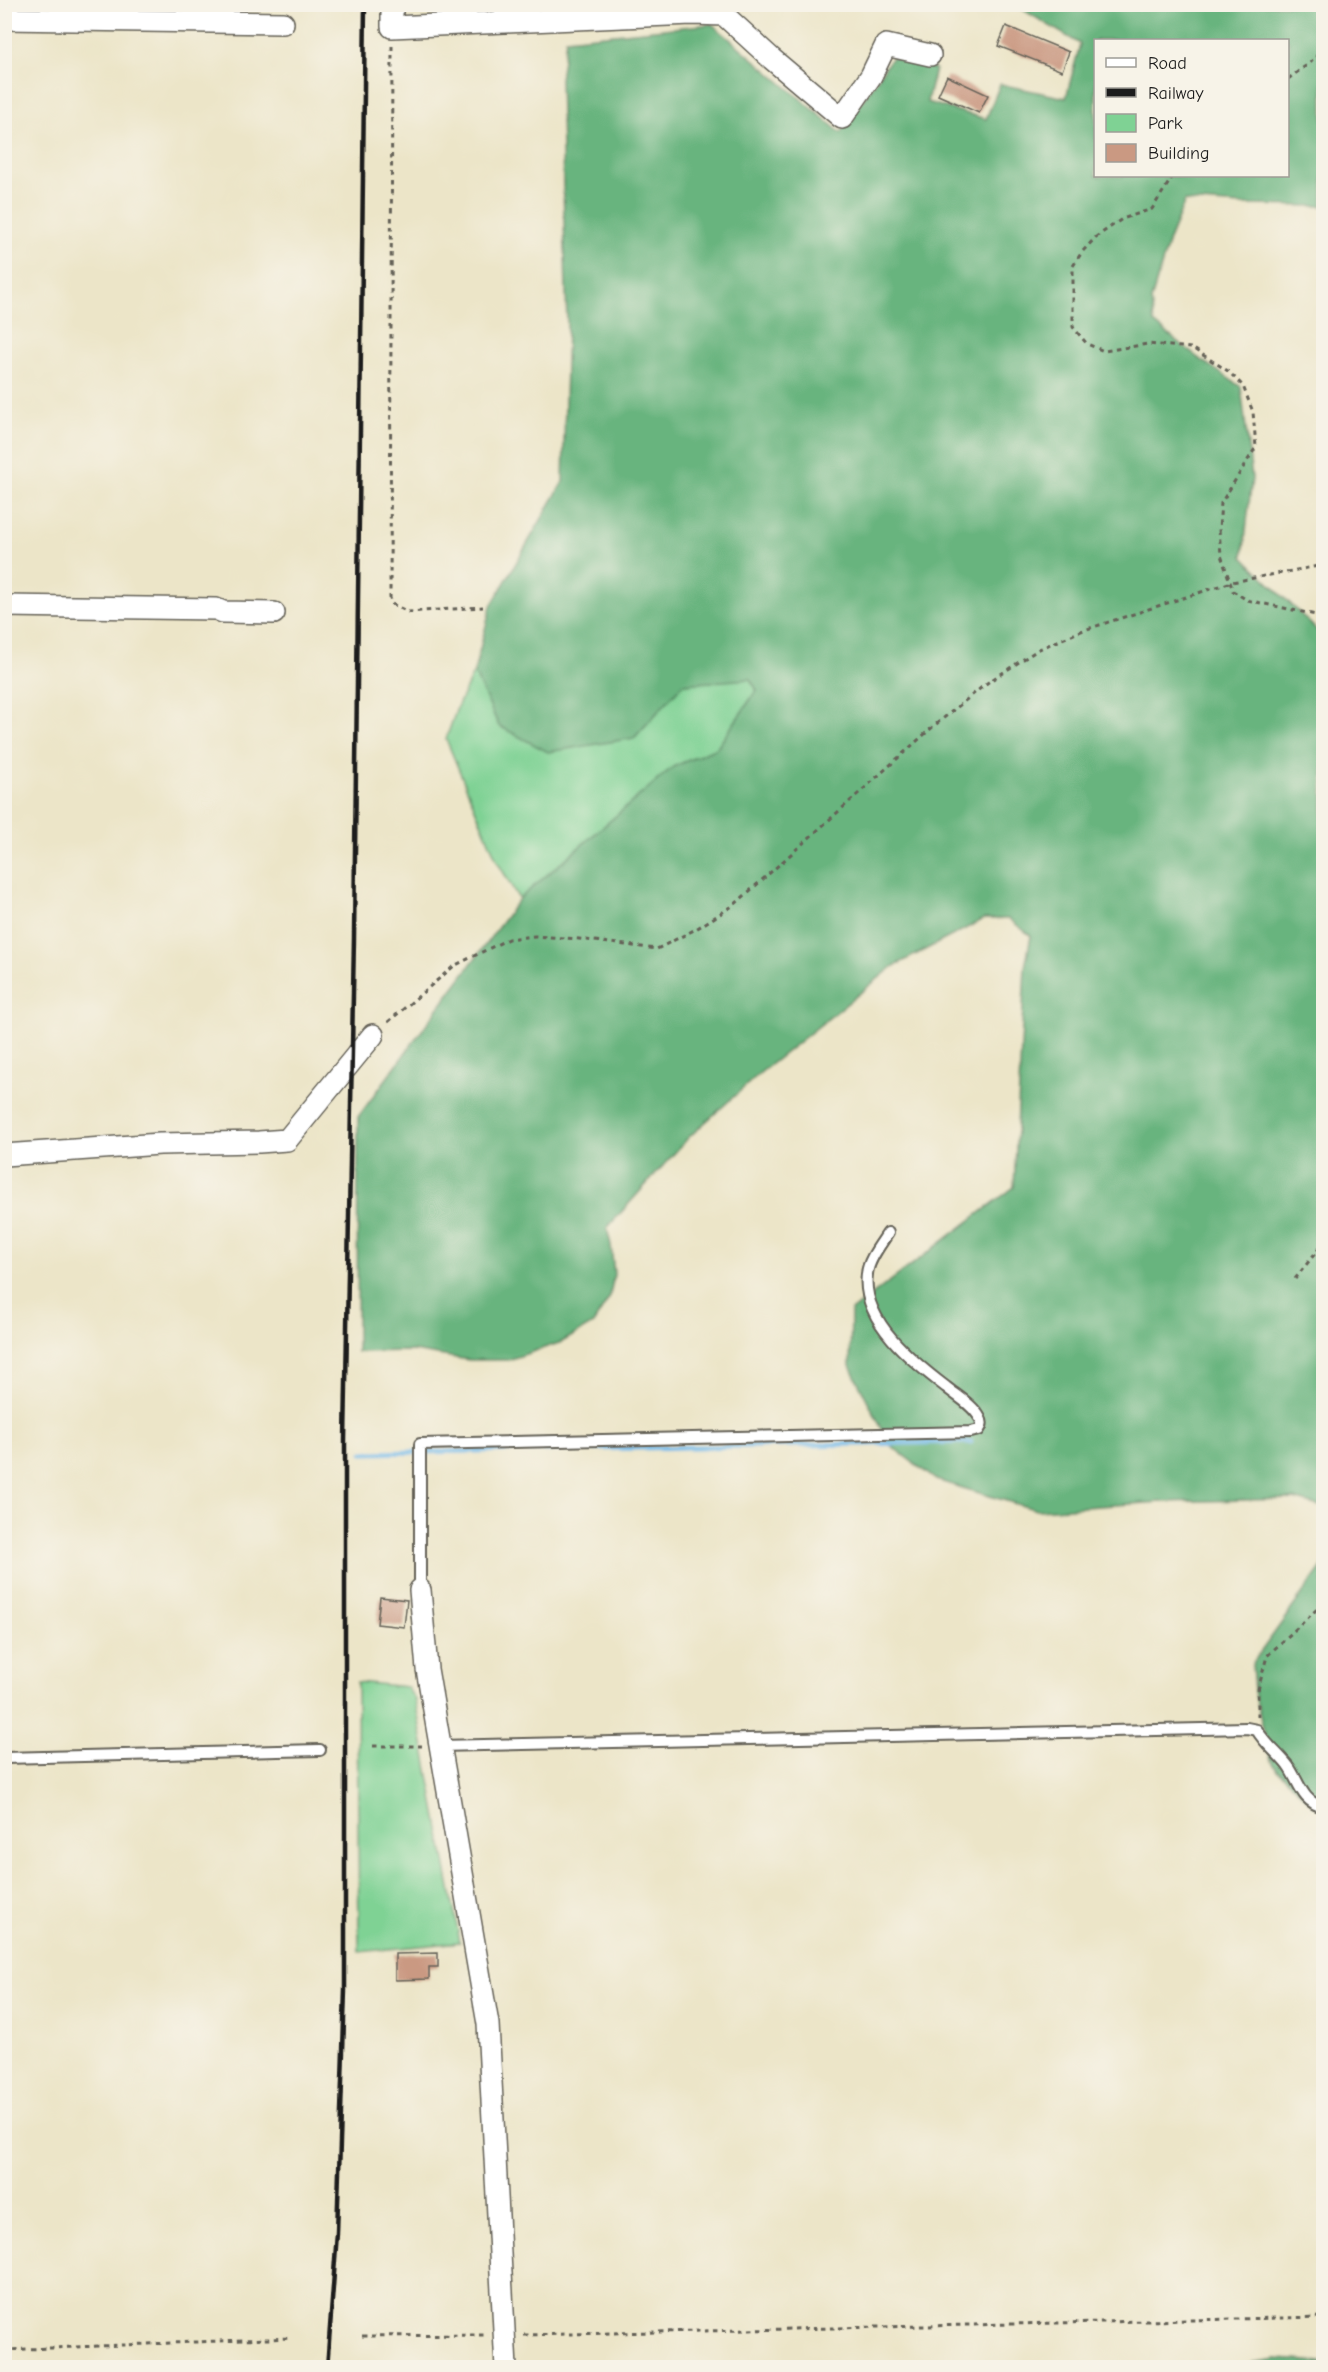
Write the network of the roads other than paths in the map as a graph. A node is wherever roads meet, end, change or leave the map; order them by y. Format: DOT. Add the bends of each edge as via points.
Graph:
graph roads {
  1 [pos="392,4"];
  2 [pos="4,19"];
  3 [pos="283,23"];
  4 [pos="930,55"];
  5 [pos="4,606"];
  6 [pos="274,613"];
  7 [pos="373,1035"];
  8 [pos="4,1155"];
  9 [pos="888,1233"];
  10 [pos="420,1590"];
  11 [pos="439,1746"];
  12 [pos="320,1750"];
  13 [pos="4,1758"];
  14 [pos="1323,1807"];
  15 [pos="506,2367"];
  1 -- 4 [label="street" via="392,27 724,15 842,118 872,76 886,45"];
  2 -- 3 [label="street"];
  5 -- 6 [label="street"];
  7 -- 8 [label="street" via="287,1140"];
  9 -- 10 [label="lane" via="867,1273 873,1311 891,1338 917,1365 973,1408 982,1420 979,1430 420,1444"];
  10 -- 11 [label="street"];
  11 -- 14 [label="lane" via="1247,1728 1257,1730 1288,1766 1300,1790"];
  11 -- 15 [label="street" via="488,2024"];
  12 -- 13 [label="lane"];
}
